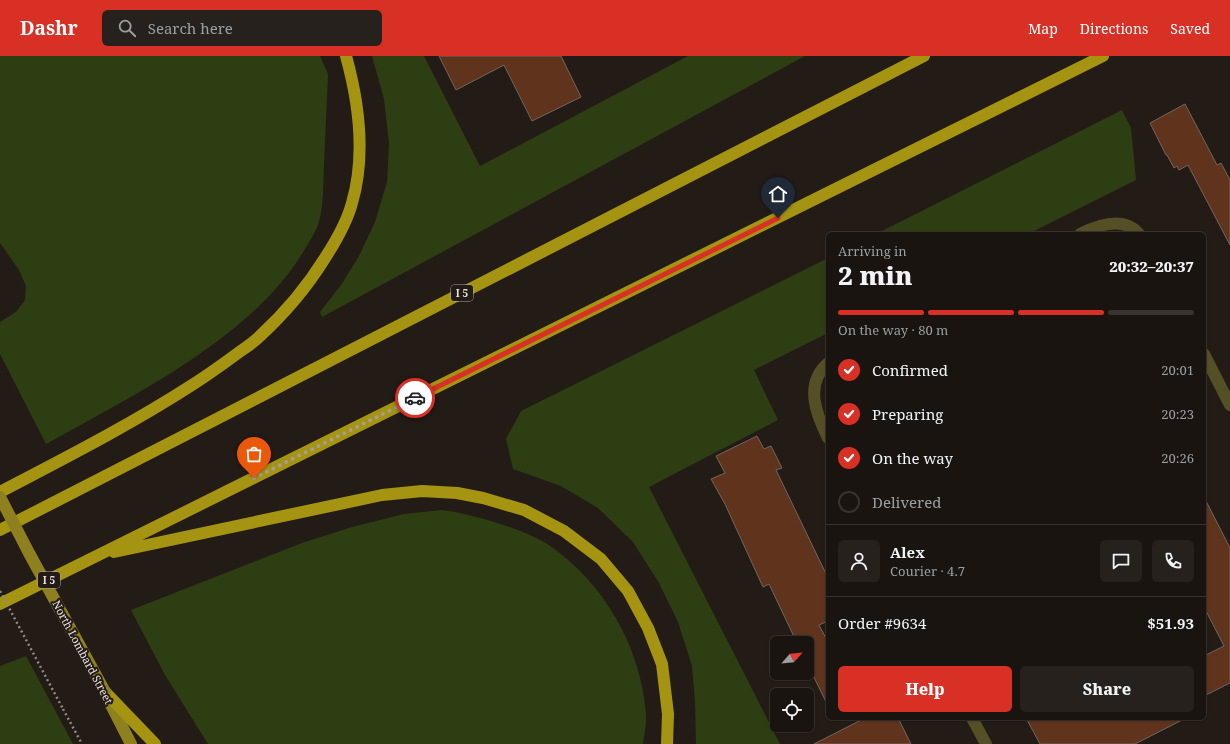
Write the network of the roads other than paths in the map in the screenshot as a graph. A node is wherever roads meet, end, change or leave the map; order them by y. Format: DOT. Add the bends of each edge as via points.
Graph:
graph roads {
  1 [pos="346,56"];
  2 [pos="924,56"];
  3 [pos="1103,56"];
  4 [pos="1084,232"];
  5 [pos="1137,232"];
  6 [pos="1206,358"];
  7 [pos="826,365"];
  8 [pos="1230,405"];
  9 [pos="826,434"];
  10 [pos="0,492"];
  11 [pos="0,497"];
  12 [pos="0,530"];
  13 [pos="98,556"];
  14 [pos="0,604"];
  15 [pos="105,692"];
  16 [pos="973,720"];
  17 [pos="131,744"];
  18 [pos="156,744"];
  19 [pos="667,744"];
  20 [pos="986,744"];
  1 -- 10 [label="highway" via="356,97 360,133 358,171 352,203 337,238 294,302 259,337 157,408"];
  2 -- 12 [label="highway, I 5"];
  3 -- 13 [label="highway, I 5"];
  4 -- 5 [label="street" via="1094,227 1119,223"];
  6 -- 8 [label="street"];
  7 -- 9 [label="street" via="816,381 813,400"];
  11 -- 15 [label="main road, North Lombard Street, bridge"];
  13 -- 14 [label="highway, I 5"];
  13 -- 19 [label="highway" via="382,495 422,491 457,492 524,510 564,531 600,560 628,591 648,628 662,664 668,714"];
  15 -- 17 [label="main road, North Lombard Street"];
  15 -- 18 [label="highway"];
  16 -- 20 [label="street"];
}
